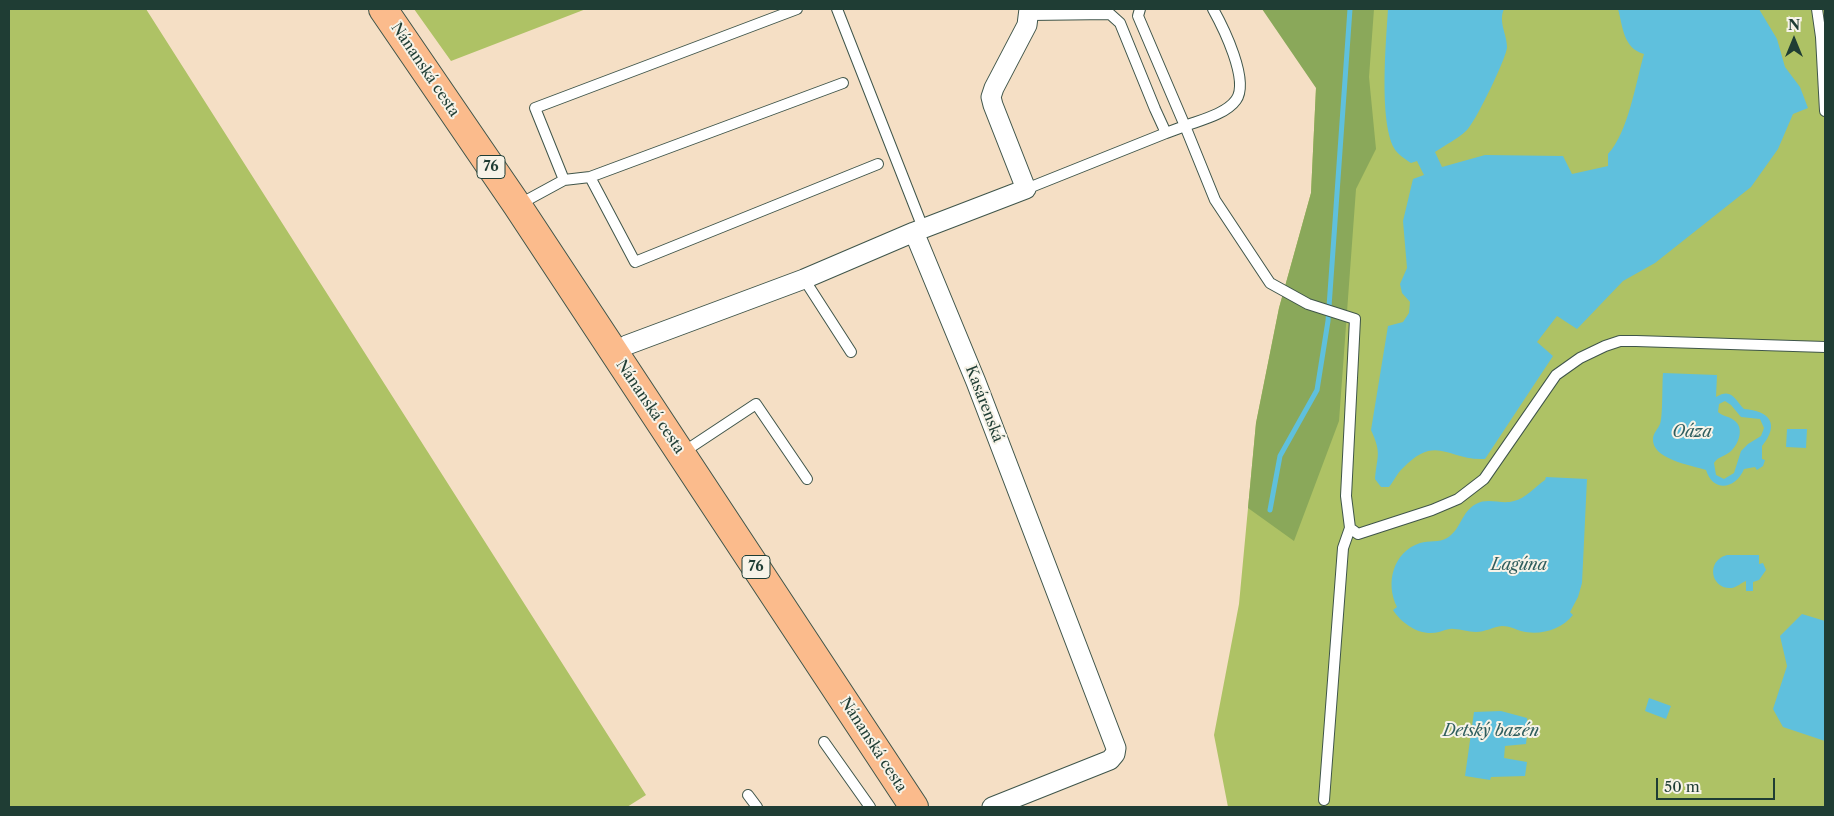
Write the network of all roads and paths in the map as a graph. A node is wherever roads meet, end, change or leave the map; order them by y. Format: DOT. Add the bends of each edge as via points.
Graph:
graph roads {
  1 [pos="383,9"];
  2 [pos="797,9"];
  3 [pos="837,9"];
  4 [pos="1140,9"];
  5 [pos="1213,9"];
  6 [pos="1817,9"];
  7 [pos="1029,12"];
  8 [pos="1082,12"];
  9 [pos="1823,38"];
  10 [pos="843,83"];
  11 [pos="1825,97"];
  12 [pos="1825,111"];
  13 [pos="1185,126"];
  14 [pos="1166,133"];
  15 [pos="878,164"];
  16 [pos="590,177"];
  17 [pos="564,180"];
  18 [pos="1026,189"];
  19 [pos="517,206"];
  20 [pos="918,230"];
  21 [pos="804,279"];
  22 [pos="1825,347"];
  23 [pos="851,352"];
  24 [pos="614,353"];
  25 [pos="681,453"];
  26 [pos="807,479"];
  27 [pos="1350,528"];
  28 [pos="824,742"];
  29 [pos="748,795"];
  30 [pos="1324,800"];
  31 [pos="757,807"];
  32 [pos="870,807"];
  33 [pos="914,807"];
  34 [pos="992,807"];
  1 -- 19 [label="main road, Nánanská cesta / 76"];
  2 -- 17 [label="lane" via="534,108"];
  3 -- 20 [label="lane"];
  4 -- 13 [label="lane" via="1138,16"];
  5 -- 13 [label="lane" via="1239,73 1241,90 1236,100 1218,114"];
  6 -- 9 [label="lane"];
  7 -- 8 [label="lane"];
  7 -- 18 [label="street" via="1027,25 991,97"];
  8 -- 14 [label="lane" via="1110,14 1120,23"];
  9 -- 11 [label="lane"];
  10 -- 16 [label="lane"];
  11 -- 12 [label="lane"];
  13 -- 14 [label="lane"];
  13 -- 27 [label="lane" via="1215,200 1270,283 1308,304 1355,319 1346,496"];
  14 -- 18 [label="lane"];
  15 -- 16 [label="lane" via="635,262"];
  16 -- 17 [label="lane"];
  17 -- 19 [label="lane"];
  18 -- 20 [label="street"];
  19 -- 24 [label="main road, Nánanská cesta / 76"];
  20 -- 21 [label="street"];
  20 -- 34 [label="street, Kasárenská" via="1116,748 1110,760"];
  21 -- 23 [label="lane"];
  21 -- 24 [label="street" via="627,345"];
  22 -- 27 [label="lane" via="1636,341 1620,341 1605,346 1556,375 1484,479 1458,499 1358,534"];
  24 -- 25 [label="main road, Nánanská cesta / 76"];
  25 -- 26 [label="lane" via="756,404"];
  25 -- 33 [label="main road, Nánanská cesta / 76"];
  27 -- 30 [label="lane" via="1343,548"];
  28 -- 32 [label="lane"];
  29 -- 31 [label="lane"];
}
